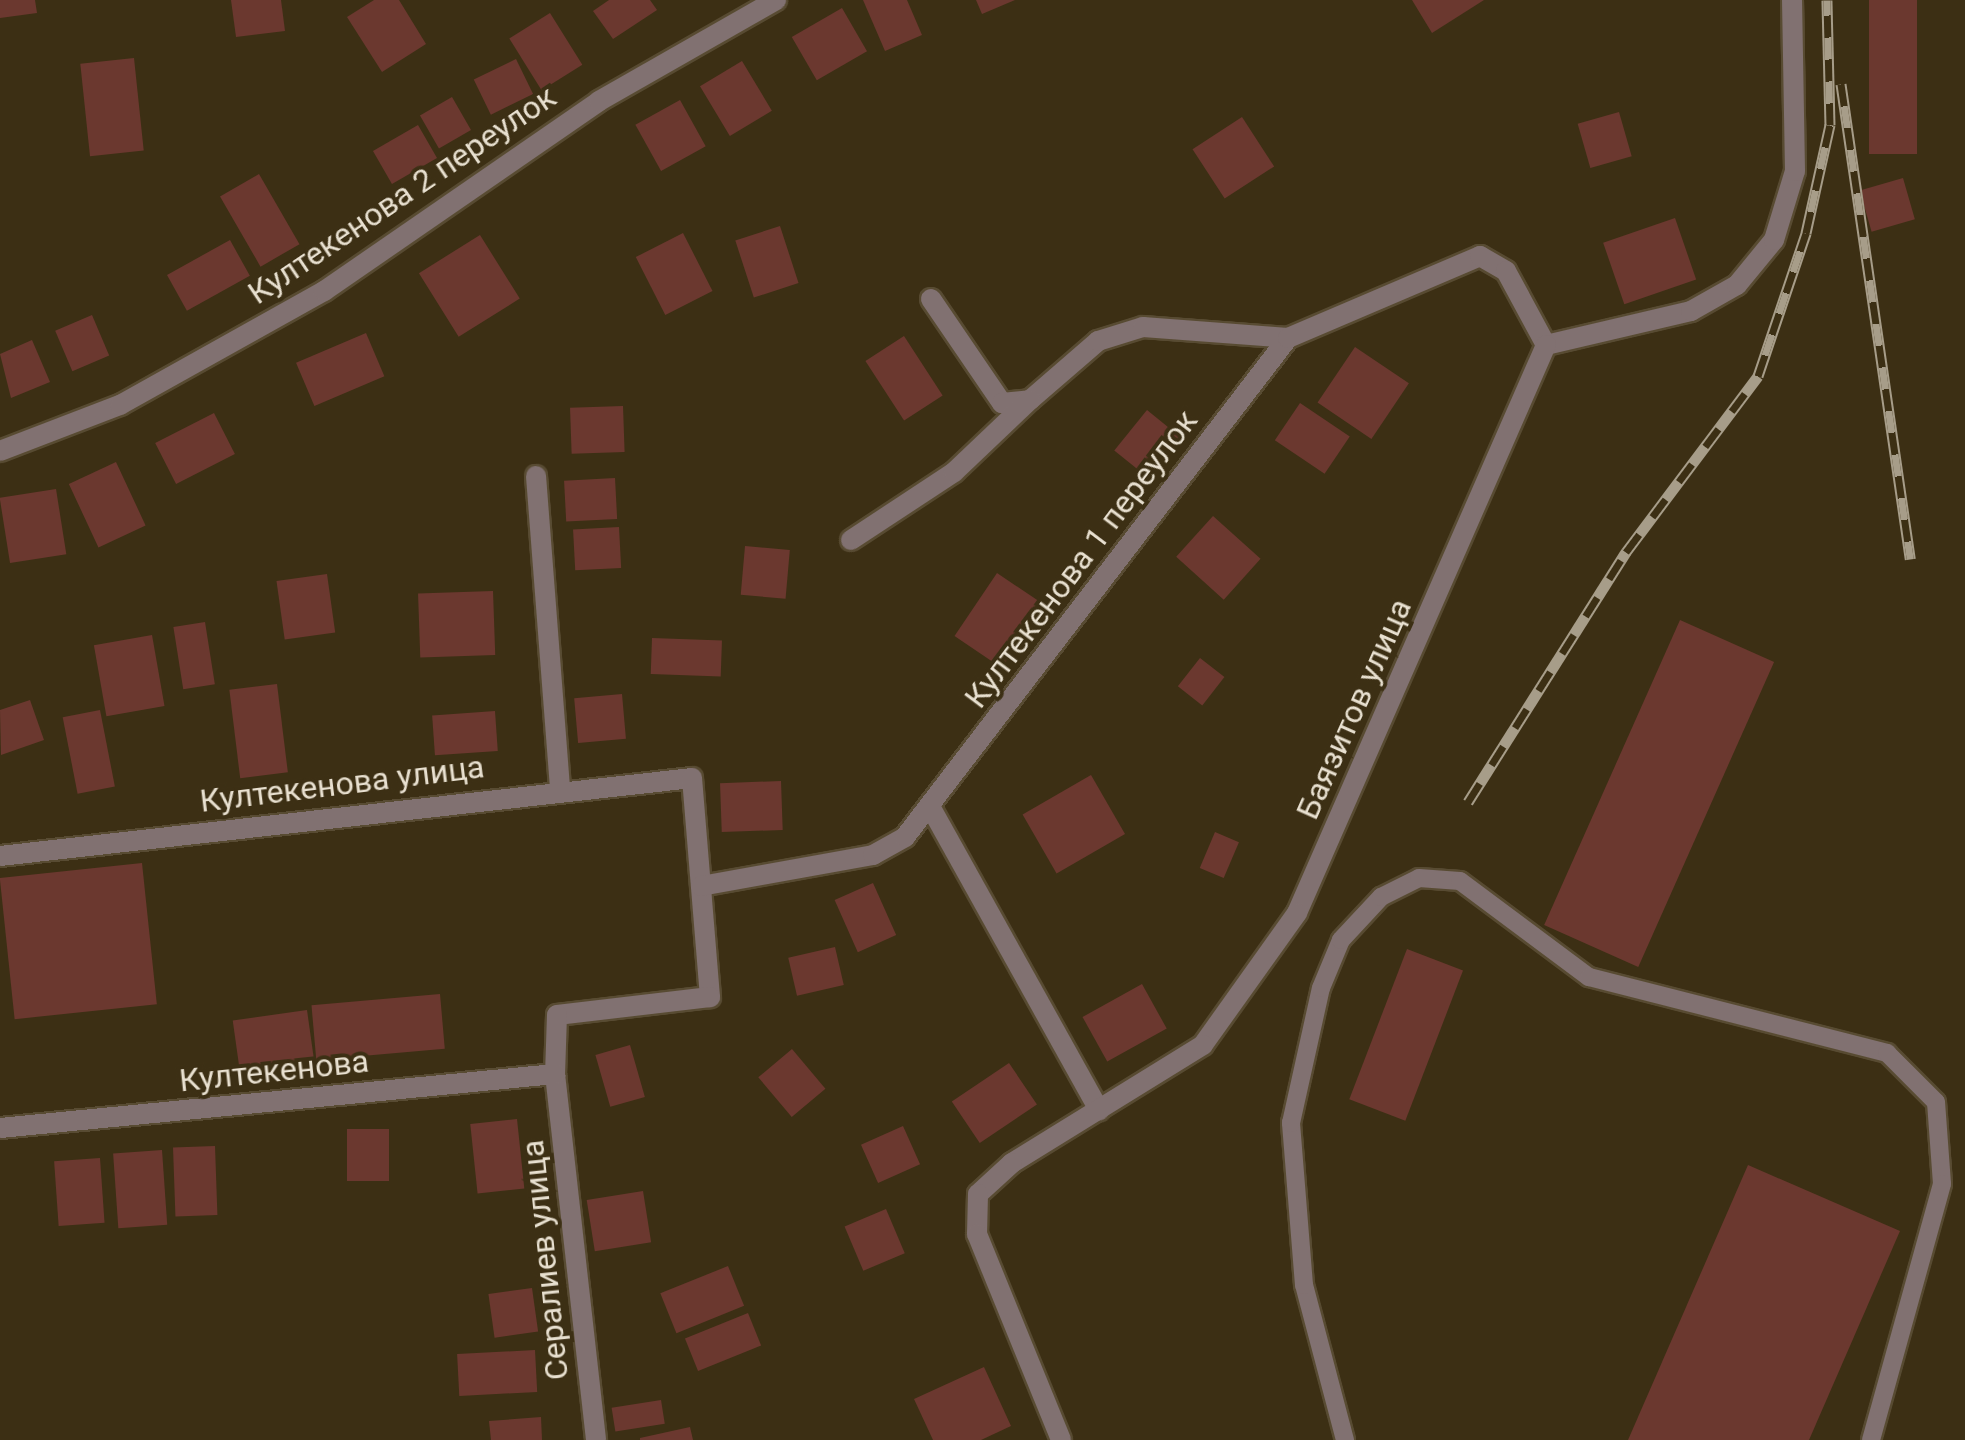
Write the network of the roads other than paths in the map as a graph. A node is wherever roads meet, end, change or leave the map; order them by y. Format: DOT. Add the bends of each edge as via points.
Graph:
graph roads {
  1 [pos="776,0"];
  2 [pos="1792,0"];
  3 [pos="931,299"];
  4 [pos="1288,338"];
  5 [pos="1546,345"];
  6 [pos="1030,400"];
  7 [pos="0,451"];
  8 [pos="536,476"];
  9 [pos="851,540"];
  10 [pos="560,788"];
  11 [pos="931,808"];
  12 [pos="0,856"];
  13 [pos="701,886"];
  14 [pos="554,1074"];
  15 [pos="1099,1110"];
  16 [pos="0,1128"];
  17 [pos="596,1440"];
  18 [pos="1061,1440"];
  19 [pos="1345,1440"];
  20 [pos="1871,1440"];
  1 -- 7 [label="street, Култекенова 2 переулок" via="599,100 324,291 120,406"];
  2 -- 5 [label="street" via="1795,171 1774,240 1737,284 1691,311"];
  3 -- 6 [label="street" via="1002,403"];
  4 -- 5 [label="street, Култекенова 1 переулок" via="1480,256 1506,271"];
  4 -- 6 [label="street" via="1144,328 1098,341"];
  4 -- 11 [label="street, Култекенова 1 переулок"];
  5 -- 15 [label="street, Баязитов улица" via="1297,913 1203,1045"];
  6 -- 9 [label="street" via="954,472"];
  8 -- 10 [label="street"];
  10 -- 12 [label="street, Култекенова улица"];
  10 -- 13 [label="street, Култекенова улица" via="692,778"];
  11 -- 13 [label="street, Култекенова 1 переулок" via="905,836 873,855"];
  11 -- 15 [label="street"];
  13 -- 14 [label="street, Сералиев улица" via="710,997 557,1015"];
  14 -- 16 [label="street, Култекенова"];
  14 -- 17 [label="street, Сералиев улица"];
  15 -- 18 [label="street, Баязитов улица" via="1012,1163 978,1194 976,1234"];
  19 -- 20 [label="lane" via="1304,1284 1291,1123 1321,988 1341,940 1380,897 1420,878 1460,881 1589,977 1887,1053 1936,1102 1942,1184"];
}
